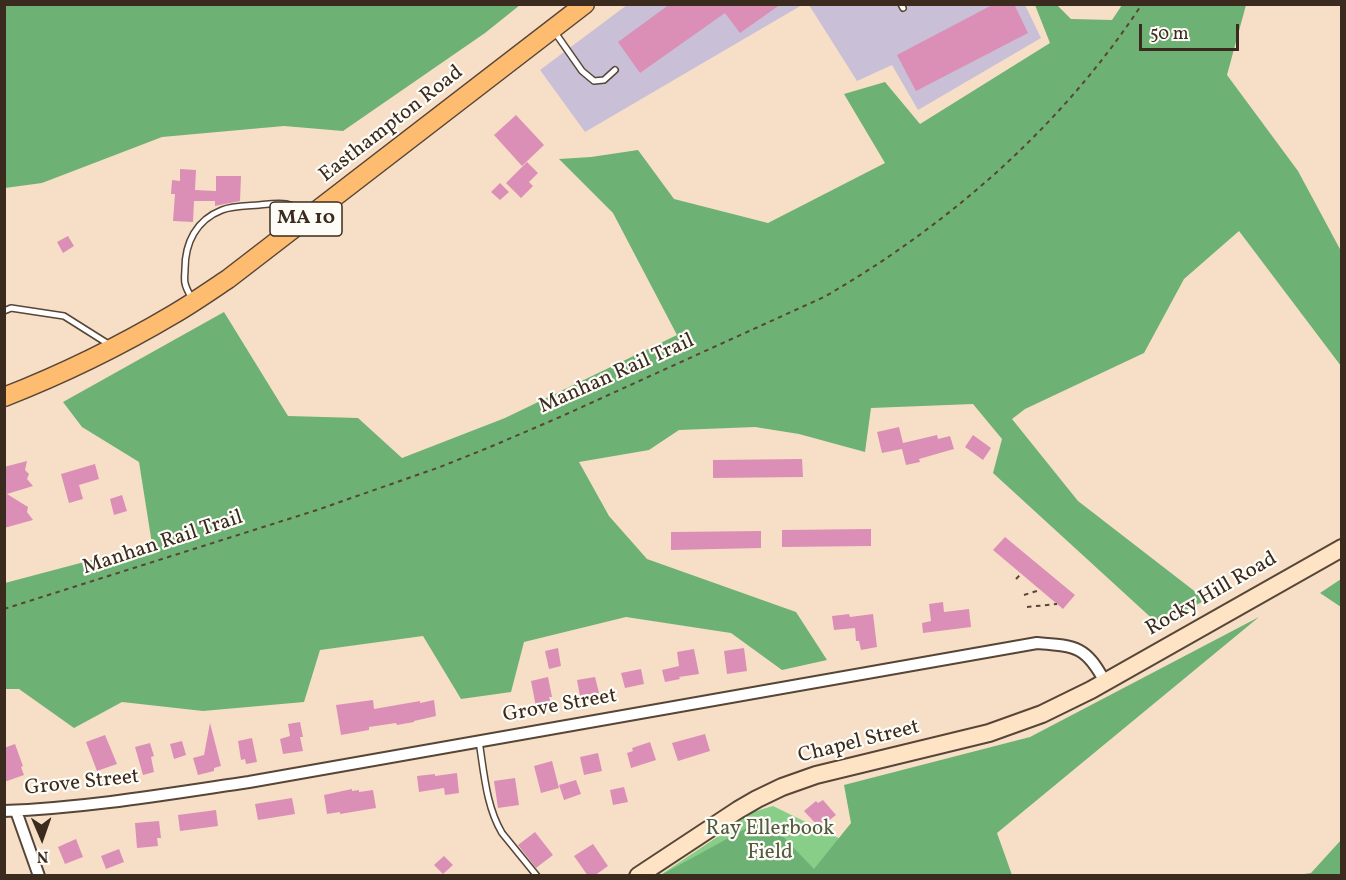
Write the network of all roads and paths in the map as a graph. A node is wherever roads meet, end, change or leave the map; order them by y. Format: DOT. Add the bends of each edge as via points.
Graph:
graph roads {
  1 [pos="585,4"];
  2 [pos="1142,4"];
  3 [pos="553,29"];
  4 [pos="615,70"];
  5 [pos="308,218"];
  6 [pos="194,302"];
  7 [pos="4,310"];
  8 [pos="114,347"];
  9 [pos="4,397"];
  10 [pos="1341,548"];
  11 [pos="1021,574"];
  12 [pos="1016,579"];
  13 [pos="1040,590"];
  14 [pos="1024,595"];
  15 [pos="1057,604"];
  16 [pos="1027,607"];
  17 [pos="4,609"];
  18 [pos="1105,682"];
  19 [pos="479,741"];
  20 [pos="10,811"];
  21 [pos="39,876"];
  22 [pos="537,876"];
  23 [pos="638,876"];
  1 -- 3 [label="main road, Easthampton Road / MA 10"];
  2 -- 17 [label="path, Manhan Rail Trail" via="1109,50 1027,143 947,214 898,251 824,297 440,467"];
  3 -- 4 [label="lane" via="582,72 594,81 604,80"];
  3 -- 5 [label="main road, Easthampton Road / MA 10"];
  5 -- 6 [label="main road, Easthampton Road / MA 10"];
  5 -- 6 [label="lane" via="299,208 278,204 223,209 204,219 188,244 185,261 185,283"];
  6 -- 8 [label="main road, Easthampton Road / MA 10"];
  7 -- 8 [label="lane" via="64,316"];
  8 -- 9 [label="main road, Easthampton Road / MA 10"];
  10 -- 18 [label="main road, Rocky Hill Road"];
  11 -- 12 [label="path"];
  13 -- 14 [label="path"];
  15 -- 16 [label="path"];
  18 -- 19 [label="street, Grove Street" via="1089,656 1080,650 1037,643"];
  18 -- 23 [label="main road, Chapel Street" via="1007,727 782,787 738,810"];
  19 -- 20 [label="street, Grove Street" via="140,798"];
  19 -- 22 [label="lane" via="490,805 498,826"];
  20 -- 21 [label="street"];
}
